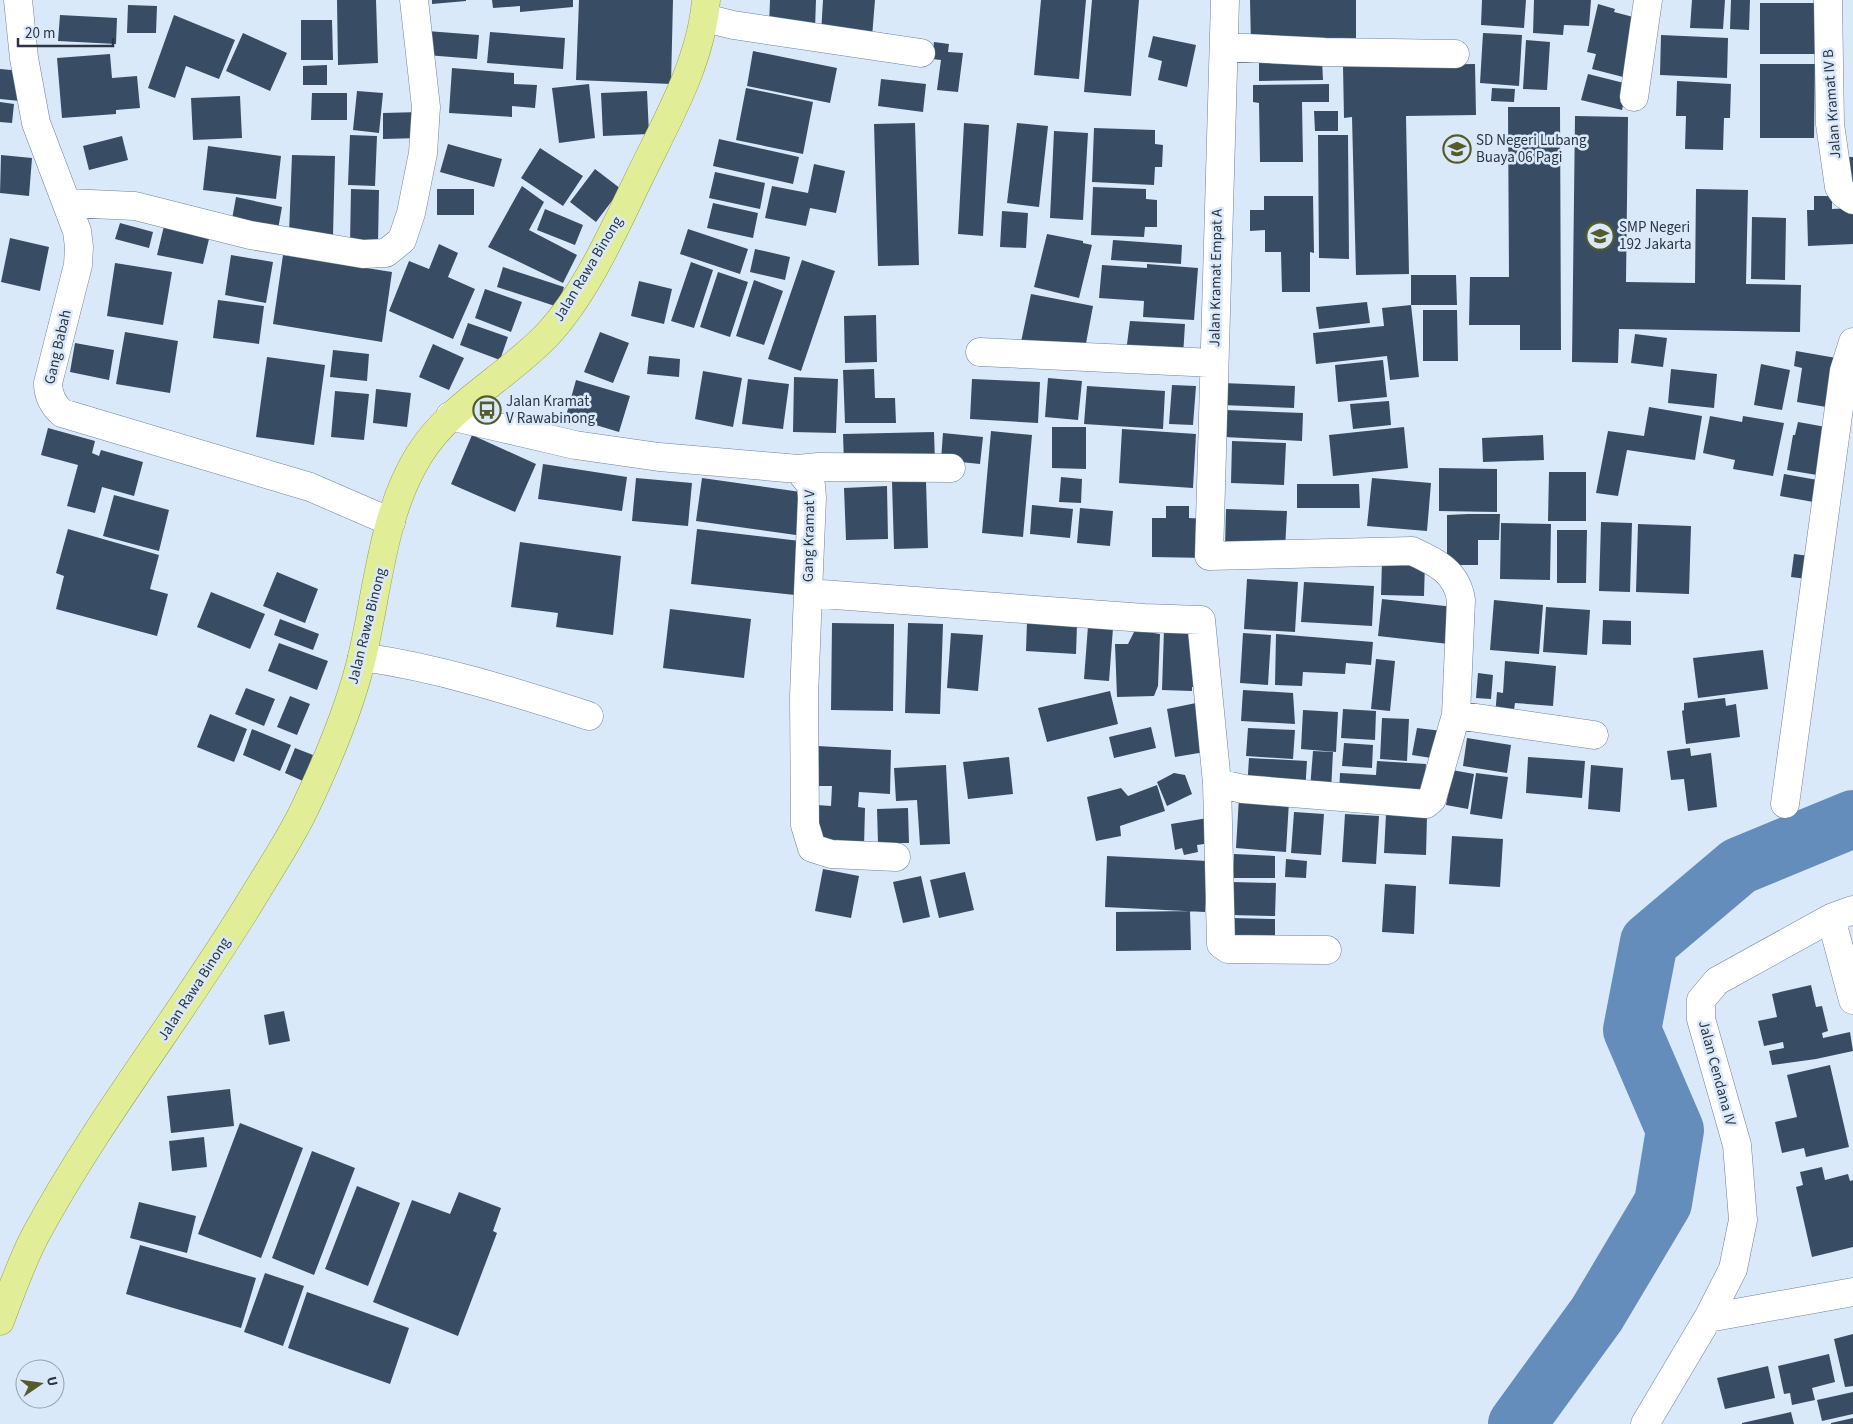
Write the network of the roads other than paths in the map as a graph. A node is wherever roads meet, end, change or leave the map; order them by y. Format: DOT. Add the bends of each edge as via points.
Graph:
graph roads {
  1 [pos="18,0"];
  2 [pos="414,0"];
  3 [pos="1225,0"];
  4 [pos="1648,0"];
  5 [pos="1828,0"];
  6 [pos="705,9"];
  7 [pos="1224,47"];
  8 [pos="921,53"];
  9 [pos="1455,54"];
  10 [pos="1634,97"];
  11 [pos="1853,200"];
  12 [pos="68,203"];
  13 [pos="1853,342"];
  14 [pos="980,352"];
  15 [pos="1214,363"];
  16 [pos="450,416"];
  17 [pos="951,468"];
  18 [pos="798,469"];
  19 [pos="391,522"];
  20 [pos="808,592"];
  21 [pos="362,657"];
  22 [pos="1456,715"];
  23 [pos="589,716"];
  24 [pos="1594,735"];
  25 [pos="1217,783"];
  26 [pos="1785,804"];
  27 [pos="896,857"];
  28 [pos="1842,914"];
  29 [pos="1327,950"];
  30 [pos="1853,1000"];
  31 [pos="1853,1292"];
  32 [pos="1708,1318"];
  33 [pos="0,1321"];
  34 [pos="1646,1424"];
  1 -- 12 [label="street, Gang Babah" via="36,123"];
  2 -- 12 [label="street" via="426,107 423,153 402,240 386,253 364,254 250,235 135,206"];
  3 -- 7 [label="street, Jalan Kramat Empat A"];
  4 -- 10 [label="street"];
  5 -- 11 [label="street, Jalan Kramat IV B" via="1830,124 1839,187"];
  6 -- 8 [label="street" via="733,25"];
  6 -- 16 [label="main road, Jalan Rawa Binong" via="689,71 670,114 599,257 563,316 510,369"];
  7 -- 9 [label="street"];
  7 -- 15 [label="street, Jalan Kramat Empat A"];
  12 -- 19 [label="street, Gang Babah" via="77,231 78,265 48,383 48,392 62,413 310,488"];
  13 -- 26 [label="street" via="1844,371"];
  14 -- 15 [label="street"];
  15 -- 22 [label="street, Jalan Kramat Empat A" via="1209,556 1412,551 1440,564 1459,586 1461,600"];
  16 -- 18 [label="street, Gang Kramat V" via="575,445 659,457"];
  16 -- 19 [label="main road, Jalan Rawa Binong" via="419,456"];
  17 -- 18 [label="street"];
  18 -- 20 [label="street, Gang Kramat V" via="811,484"];
  19 -- 21 [label="main road, Jalan Rawa Binong"];
  20 -- 25 [label="street, Gang Kramat V" via="1201,620"];
  20 -- 27 [label="street" via="804,697 807,837 812,848 831,854"];
  21 -- 23 [label="street" via="408,664"];
  21 -- 33 [label="main road, Jalan Rawa Binong" via="335,740 303,814 239,921 105,1122 34,1237"];
  22 -- 24 [label="street"];
  22 -- 25 [label="street" via="1432,799 1426,804 1243,789"];
  25 -- 29 [label="street" via="1221,944 1228,949"];
  28 -- 30 [label="street"];
  28 -- 32 [label="street, Jalan Cendana IV" via="1717,981 1701,1000 1701,1019 1737,1145 1743,1220 1733,1269"];
  31 -- 32 [label="street"];
  32 -- 34 [label="street, Jalan Cendana IV"];
}
